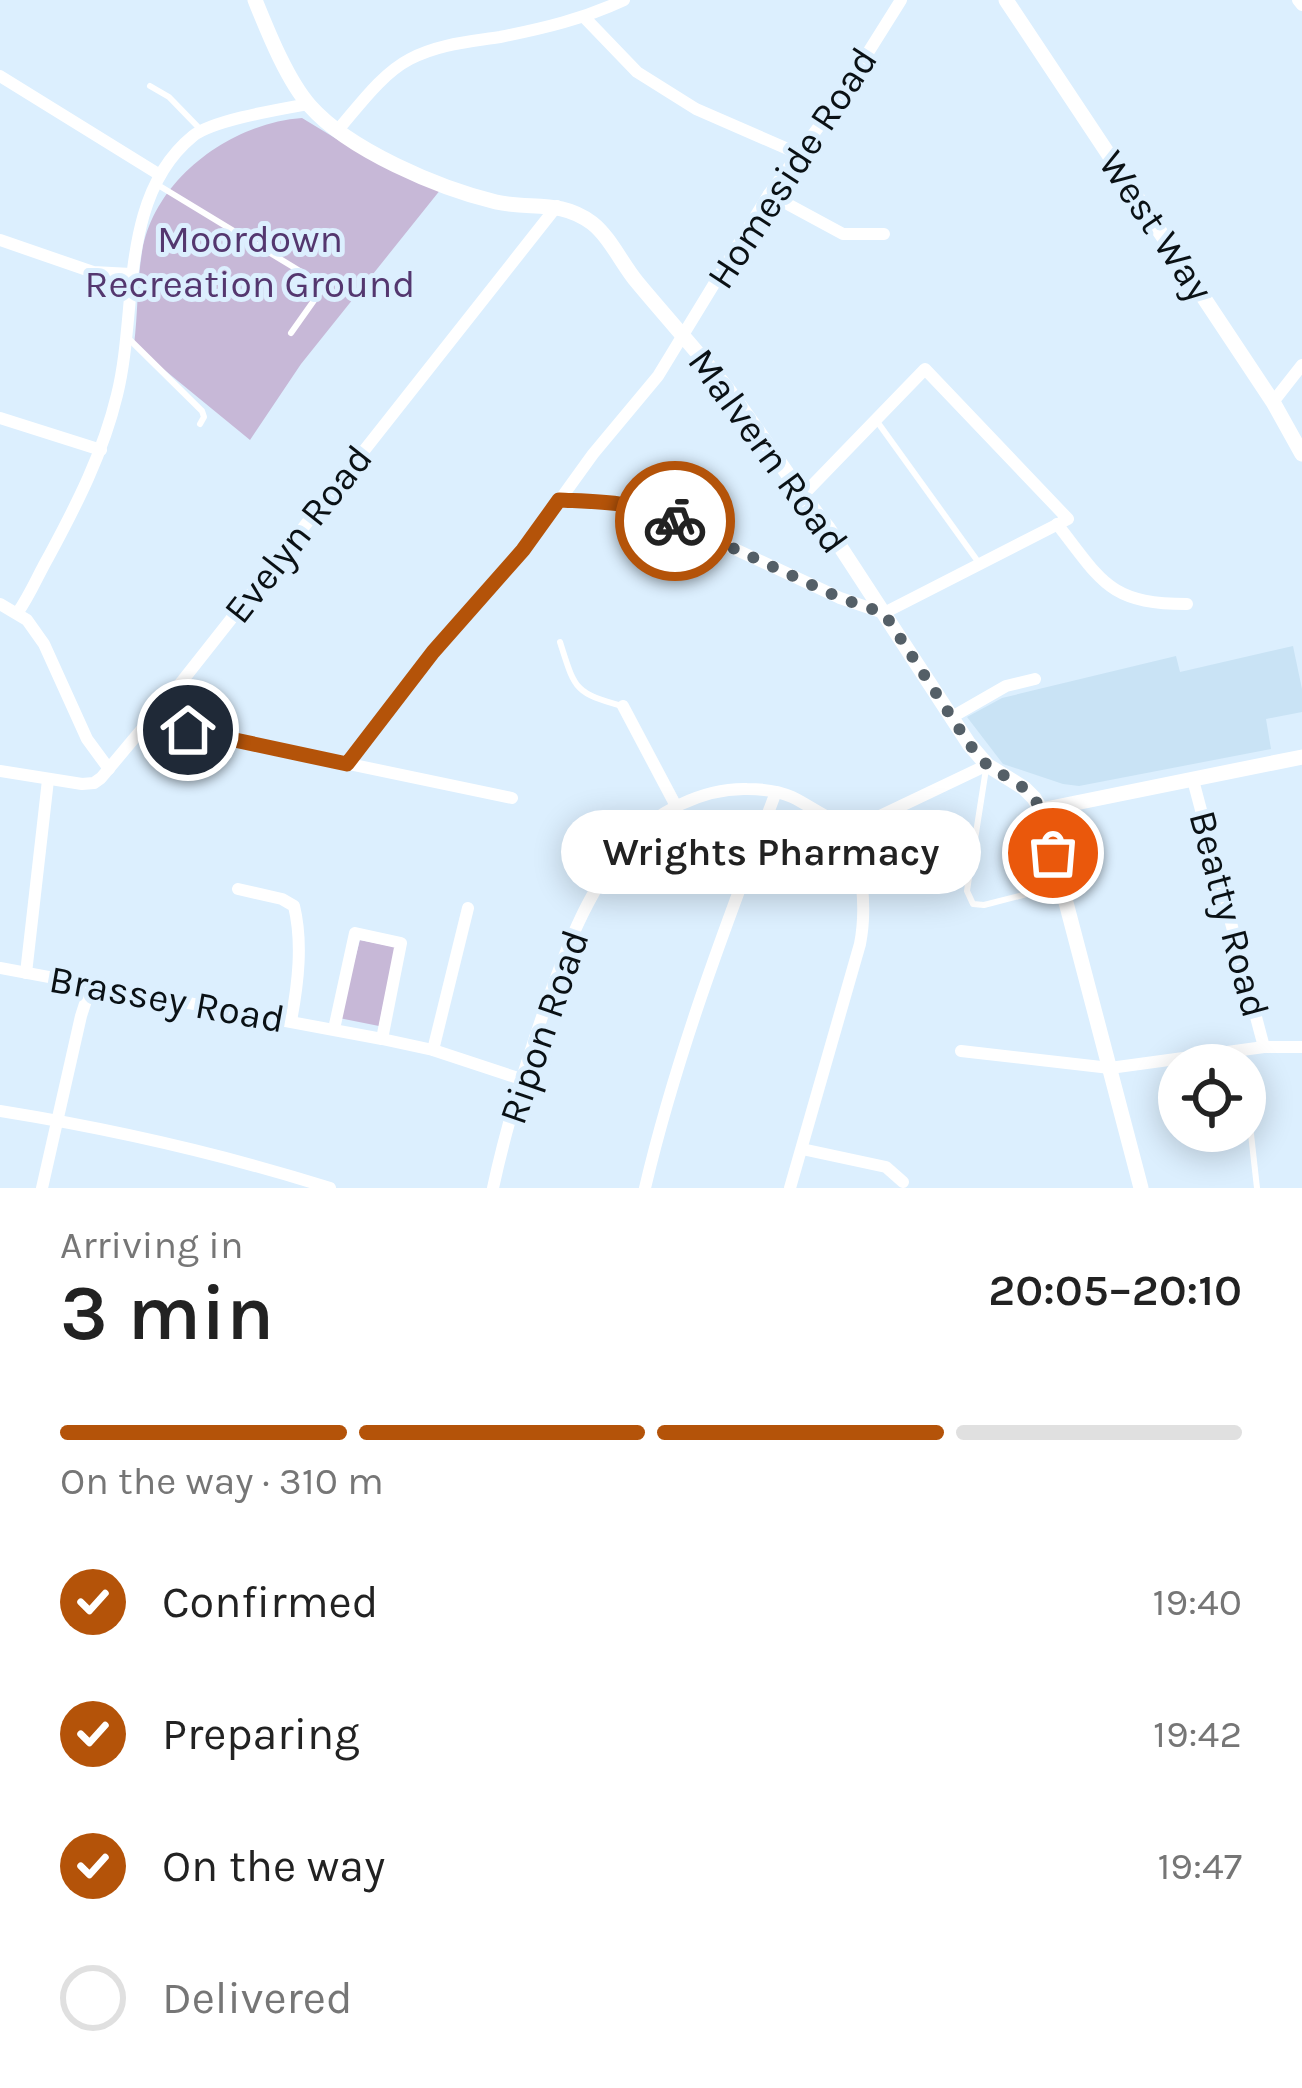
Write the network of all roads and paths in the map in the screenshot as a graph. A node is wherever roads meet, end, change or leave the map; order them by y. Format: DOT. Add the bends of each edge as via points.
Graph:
graph roads {
  1 [pos="255,0"];
  2 [pos="624,0"];
  3 [pos="901,0"];
  4 [pos="1006,0"];
  5 [pos="585,18"];
  6 [pos="0,76"];
  7 [pos="150,86"];
  8 [pos="308,104"];
  9 [pos="202,131"];
  10 [pos="337,131"];
  11 [pos="797,153"];
  12 [pos="158,179"];
  13 [pos="769,194"];
  14 [pos="556,206"];
  15 [pos="884,234"];
  16 [pos="0,240"];
  17 [pos="131,274"];
  18 [pos="291,333"];
  19 [pos="684,337"];
  20 [pos="127,338"];
  21 [pos="1302,365"];
  22 [pos="1273,402"];
  23 [pos="0,418"];
  24 [pos="876,420"];
  25 [pos="200,424"];
  26 [pos="101,450"];
  27 [pos="1302,454"];
  28 [pos="802,496"];
  29 [pos="559,500"];
  30 [pos="1058,524"];
  31 [pos="980,564"];
  32 [pos="0,604"];
  33 [pos="1186,604"];
  34 [pos="18,612"];
  35 [pos="884,613"];
  36 [pos="560,642"];
  37 [pos="1016,668"];
  38 [pos="1035,679"];
  39 [pos="1019,683"];
  40 [pos="623,706"];
  41 [pos="952,717"];
  42 [pos="148,722"];
  43 [pos="1302,758"];
  44 [pos="347,764"];
  45 [pos="987,765"];
  46 [pos="109,769"];
  47 [pos="0,771"];
  48 [pos="48,780"];
  49 [pos="1193,780"];
  50 [pos="776,792"];
  51 [pos="512,798"];
  52 [pos="676,806"];
  53 [pos="1041,810"];
  54 [pos="851,826"];
  55 [pos="1061,885"];
  56 [pos="238,889"];
  57 [pos="468,908"];
  58 [pos="0,968"];
  59 [pos="26,973"];
  60 [pos="91,985"];
  61 [pos="291,1021"];
  62 [pos="334,1029"];
  63 [pos="382,1039"];
  64 [pos="1263,1044"];
  65 [pos="1266,1047"];
  66 [pos="1302,1047"];
  67 [pos="433,1050"];
  68 [pos="962,1051"];
  69 [pos="1158,1061"];
  70 [pos="1110,1068"];
  71 [pos="520,1079"];
  72 [pos="0,1112"];
  73 [pos="57,1120"];
  74 [pos="802,1149"];
  75 [pos="1253,1152"];
  76 [pos="902,1182"];
  77 [pos="42,1188"];
  78 [pos="330,1188"];
  79 [pos="493,1188"];
  80 [pos="645,1188"];
  81 [pos="790,1188"];
  82 [pos="1141,1188"];
  83 [pos="1257,1188"];
  1 -- 8 [label="street, Malvern Road"];
  2 -- 5 [label="street"];
  3 -- 11 [label="street, Homeside Road"];
  4 -- 22 [label="street, West Way"];
  5 -- 10 [label="street" via="445,44 405,61"];
  5 -- 11 [label="street" via="637,72 695,109"];
  6 -- 12 [label="street"];
  7 -- 9 [label="lane"];
  8 -- 9 [label="street"];
  8 -- 10 [label="street, Malvern Road"];
  9 -- 12 [label="street"];
  10 -- 14 [label="street, Malvern Road" via="437,182 498,202"];
  11 -- 13 [label="street, Homeside Road"];
  12 -- 17 [label="street"];
  12 -- 18 [label="lane" via="318,282 320,292"];
  13 -- 15 [label="street" via="843,234"];
  13 -- 19 [label="street, Homeside Road"];
  14 -- 19 [label="street, Malvern Road" via="594,224"];
  14 -- 42 [label="street, Evelyn Road"];
  16 -- 17 [label="street" via="93,272"];
  17 -- 20 [label="street"];
  19 -- 28 [label="street, Malvern Road"];
  19 -- 29 [label="street, Homeside Road"];
  20 -- 25 [label="lane" via="202,411"];
  20 -- 26 [label="street"];
  21 -- 22 [label="street"];
  22 -- 27 [label="street, West Way"];
  23 -- 26 [label="street"];
  24 -- 28 [label="street"];
  24 -- 30 [label="street" via="925,370 1068,519"];
  24 -- 31 [label="lane"];
  26 -- 34 [label="street"];
  28 -- 35 [label="street, Malvern Road"];
  29 -- 35 [label="street" via="655,512"];
  29 -- 44 [label="street, Homeside Road"];
  30 -- 31 [label="street"];
  30 -- 33 [label="street" via="1116,591 1153,604"];
  31 -- 35 [label="street"];
  32 -- 34 [label="street"];
  34 -- 46 [label="street" via="44,644"];
  35 -- 41 [label="street, Malvern Road"];
  36 -- 40 [label="lane" via="585,696"];
  37 -- 39 [label="street"];
  38 -- 39 [label="street"];
  39 -- 41 [label="street"];
  40 -- 52 [label="street"];
  41 -- 45 [label="street, Malvern Road"];
  42 -- 44 [label="street"];
  42 -- 46 [label="street, Evelyn Road"];
  43 -- 49 [label="street"];
  44 -- 51 [label="street"];
  45 -- 53 [label="street, Malvern Road" via="1024,788"];
  45 -- 54 [label="street"];
  45 -- 55 [label="lane" via="970,900 984,905"];
  46 -- 48 [label="street" via="94,783"];
  47 -- 48 [label="street"];
  48 -- 59 [label="street"];
  49 -- 53 [label="street"];
  49 -- 64 [label="street, Beatty Road"];
  50 -- 52 [label="street, Ripon Road" via="744,788"];
  50 -- 54 [label="street, Ripon Road"];
  50 -- 80 [label="street" via="701,997"];
  52 -- 71 [label="street, Ripon Road" via="628,843 596,889"];
  53 -- 55 [label="street"];
  54 -- 74 [label="street" via="865,918"];
  55 -- 70 [label="street"];
  56 -- 61 [label="street" via="294,906"];
  57 -- 67 [label="street"];
  58 -- 59 [label="street, Brassey Road"];
  59 -- 60 [label="street, Brassey Road"];
  60 -- 61 [label="street, Brassey Road"];
  60 -- 73 [label="street"];
  61 -- 62 [label="street, Brassey Road"];
  62 -- 63 [label="street, Brassey Road"];
  62 -- 63 [label="street, Brassey Road" via="355,933 401,943"];
  63 -- 67 [label="street, Brassey Road"];
  65 -- 66 [label="street"];
  67 -- 71 [label="street, Brassey Road"];
  68 -- 70 [label="street"];
  69 -- 70 [label="street"];
  70 -- 82 [label="street"];
  71 -- 79 [label="street, Ripon Road"];
  72 -- 73 [label="street"];
  73 -- 77 [label="street"];
  73 -- 78 [label="street"];
  74 -- 76 [label="street" via="886,1167"];
  74 -- 81 [label="street"];
  75 -- 83 [label="lane"];
}
